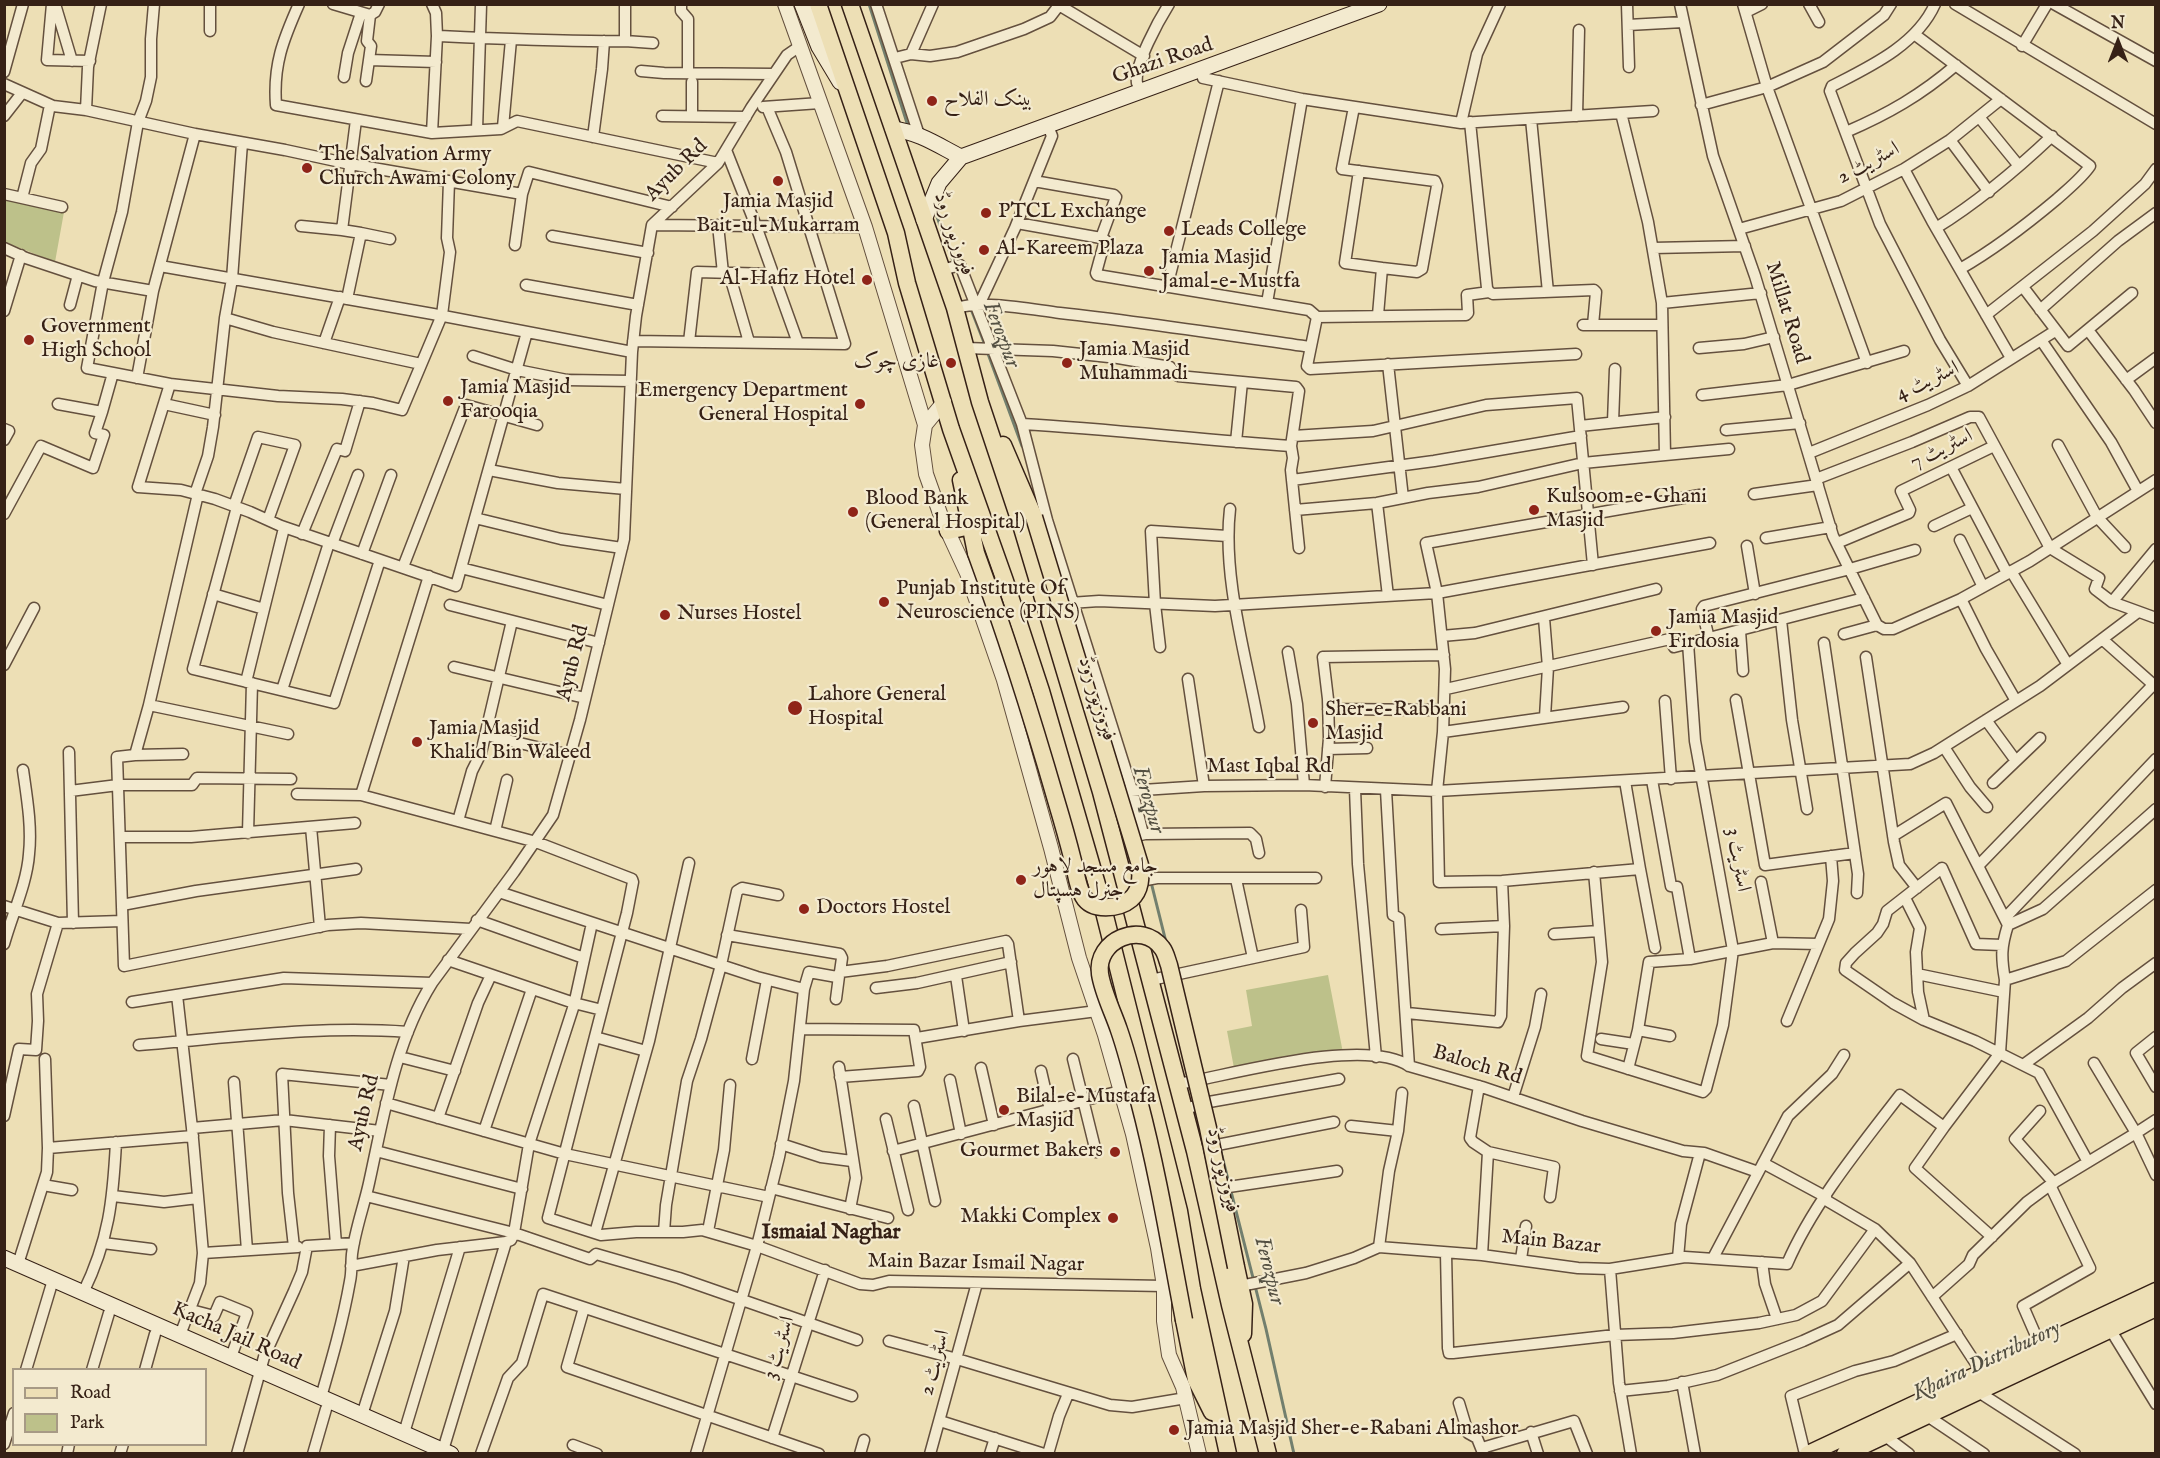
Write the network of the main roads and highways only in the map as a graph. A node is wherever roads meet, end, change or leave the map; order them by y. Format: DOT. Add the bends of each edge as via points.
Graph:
graph roads {
  1 [pos="850,4"];
  2 [pos="861,4"];
  3 [pos="1379,4"];
  4 [pos="808,6"];
  5 [pos="882,95"];
  6 [pos="893,129"];
  7 [pos="961,157"];
  8 [pos="924,220"];
  9 [pos="980,402"];
  10 [pos="951,429"];
  11 [pos="970,526"];
  12 [pos="948,531"];
  13 [pos="9,1264"];
  14 [pos="52,1284"];
  15 [pos="2156,1291"];
  16 [pos="2156,1308"];
  17 [pos="1242,1356"];
  18 [pos="260,1375"];
  19 [pos="324,1403"];
  20 [pos="1222,1431"];
  21 [pos="1866,1449"];
  22 [pos="441,1452"];
  23 [pos="1228,1454"];
  24 [pos="1268,1454"];
  25 [pos="1807,1454"];
  26 [pos="1845,1454"];
  1 -- 5 [label="main road, فیروزپور روڈ"];
  2 -- 5 [label="main road"];
  3 -- 7 [label="main road, Ghazi Road"];
  4 -- 10 [label="main road" via="853,102 896,233"];
  5 -- 6 [label="main road, فیروزپور روڈ"];
  6 -- 7 [label="main road" via="919,135"];
  6 -- 8 [label="main road, فیروزپور روڈ"];
  7 -- 8 [label="main road" via="939,183"];
  8 -- 9 [label="main road, فیروزپور روڈ" via="955,308"];
  9 -- 11 [label="main road, bridge" via="1013,465 1034,517 1140,865 1138,890 1119,905 1107,908 1083,898 1010,646"];
  9 -- 17 [label="main road, فیروزپور روڈ" via="1022,528 1115,841 1196,1151"];
  10 -- 11 [label="main road"];
  10 -- 20 [label="main road" via="1041,691 1098,888 1179,1210"];
  11 -- 12 [label="main road"];
  13 -- 14 [label="main road, Kacha Jail Road"];
  14 -- 18 [label="main road" via="155,1334"];
  14 -- 18 [label="main road, Kacha Jail Road" via="83,1293 231,1357"];
  15 -- 25 [label="main road"];
  16 -- 21 [label="main road" via="1884,1435"];
  17 -- 20 [label="main road, bridge" via="1244,1304 1169,965 1163,949 1154,940 1126,935 1107,948 1101,958 1100,973 1142,1113 1196,1380"];
  17 -- 24 [label="main road, فیروزپور روڈ"];
  18 -- 19 [label="main road, Kacha Jail Road"];
  19 -- 22 [label="main road"];
  19 -- 22 [label="main road, Kacha Jail Road" via="404,1432"];
  20 -- 23 [label="main road"];
  21 -- 26 [label="main road"];
}
